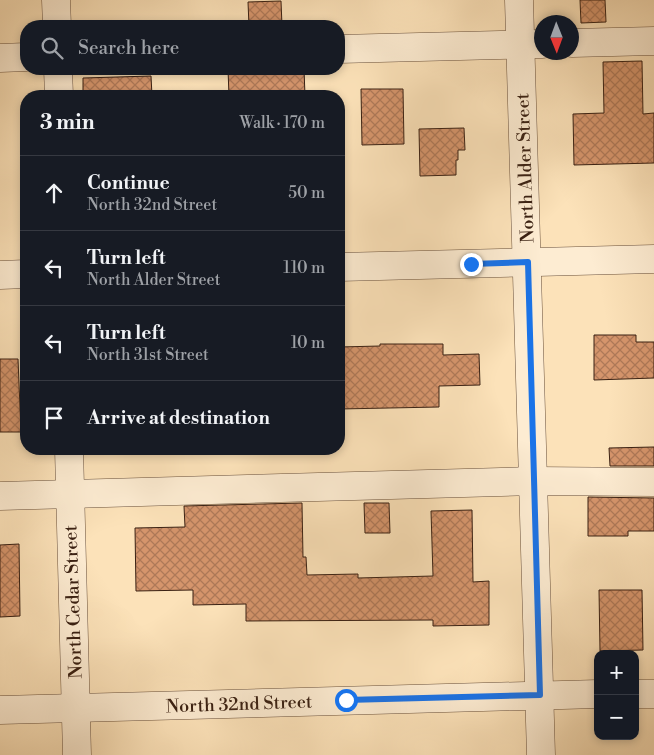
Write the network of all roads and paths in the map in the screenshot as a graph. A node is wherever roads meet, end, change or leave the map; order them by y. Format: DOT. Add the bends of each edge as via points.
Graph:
graph roads {
  1 [pos="56,0"];
  2 [pos="519,0"];
  3 [pos="57,20"];
  4 [pos="654,41"];
  5 [pos="579,43"];
  6 [pos="531,44"];
  7 [pos="345,49"];
  8 [pos="20,57"];
  9 [pos="0,58"];
  10 [pos="58,75"];
  11 [pos="59,90"];
  12 [pos="654,259"];
  13 [pos="528,262"];
  14 [pos="345,267"];
  15 [pos="20,274"];
  16 [pos="0,275"];
  17 [pos="69,455"];
  18 [pos="534,481"];
  19 [pos="654,482"];
  20 [pos="70,494"];
  21 [pos="0,496"];
  22 [pos="594,694"];
  23 [pos="639,694"];
  24 [pos="654,694"];
  25 [pos="540,695"];
  26 [pos="76,708"];
  27 [pos="0,710"];
  28 [pos="77,755"];
  29 [pos="541,755"];
  1 -- 3 [label="street"];
  2 -- 6 [label="street, North Alder Street"];
  4 -- 5 [label="street"];
  6 -- 7 [label="street"];
  6 -- 13 [label="street, North Alder Street"];
  8 -- 9 [label="street"];
  10 -- 11 [label="street"];
  12 -- 13 [label="street"];
  13 -- 14 [label="street"];
  13 -- 18 [label="street, North Alder Street"];
  15 -- 16 [label="street"];
  17 -- 20 [label="street, North Cedar Street"];
  18 -- 19 [label="street"];
  18 -- 20 [label="street"];
  18 -- 25 [label="street, North Alder Street"];
  20 -- 21 [label="street"];
  20 -- 26 [label="street, North Cedar Street"];
  22 -- 25 [label="street, North 32nd Street"];
  23 -- 24 [label="street"];
  25 -- 26 [label="street, North 32nd Street"];
  25 -- 29 [label="street, North Alder Street"];
  26 -- 27 [label="street, North 32nd Street"];
  26 -- 28 [label="street, North Cedar Street"];
}
